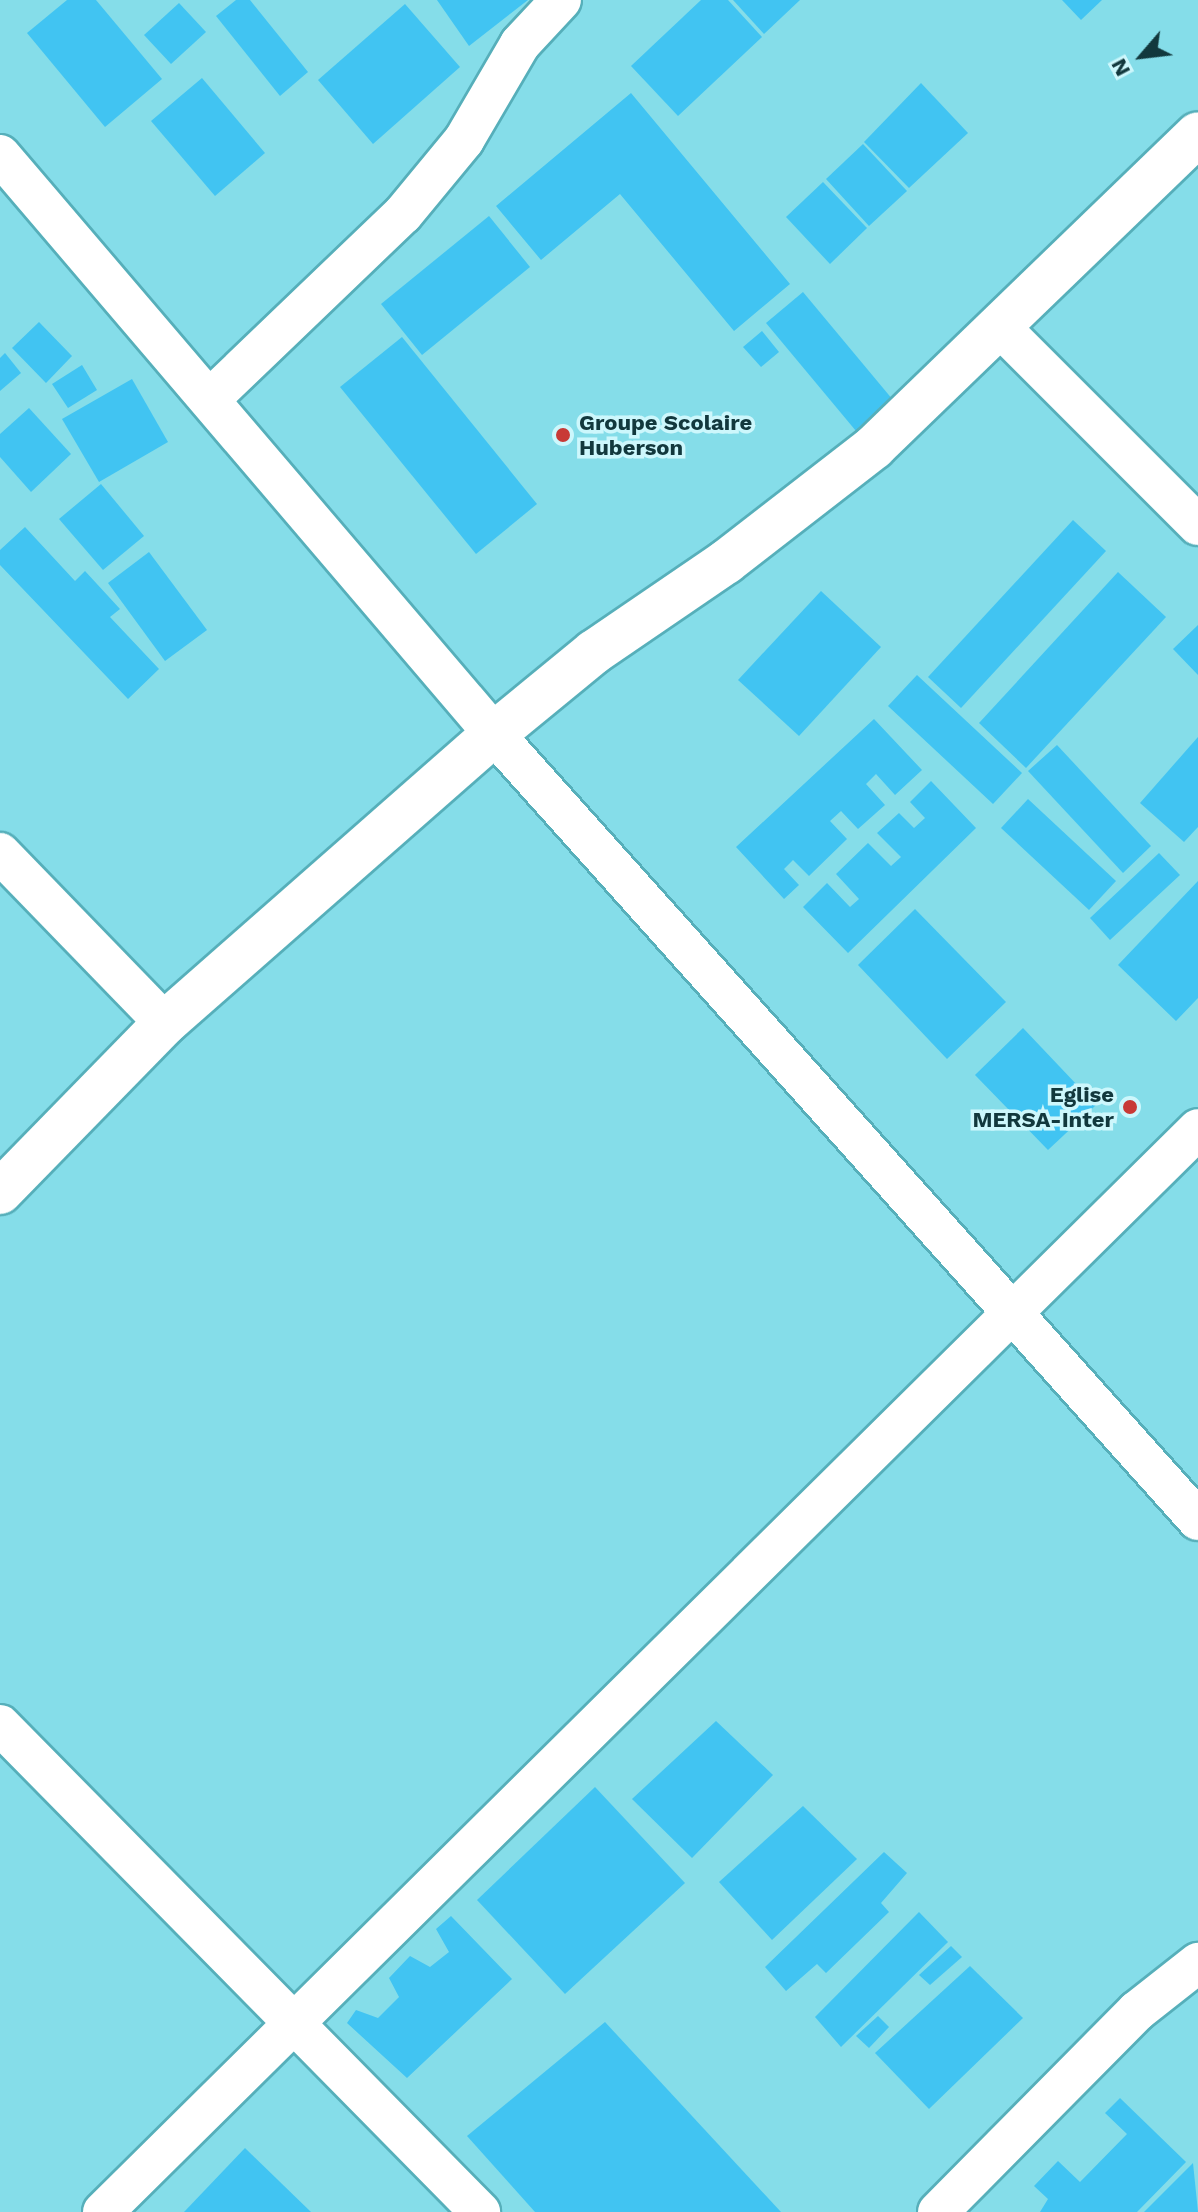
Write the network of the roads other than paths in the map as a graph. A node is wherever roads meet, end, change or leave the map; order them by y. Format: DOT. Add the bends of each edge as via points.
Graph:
graph roads {
  1 [pos="561,0"];
  2 [pos="1198,134"];
  3 [pos="0,155"];
  4 [pos="1002,329"];
  5 [pos="211,398"];
  6 [pos="1198,525"];
  7 [pos="494,734"];
  8 [pos="0,853"];
  9 [pos="165,1023"];
  10 [pos="1198,1129"];
  11 [pos="0,1192"];
  12 [pos="1011,1315"];
  13 [pos="1198,1520"];
  14 [pos="0,1725"];
  15 [pos="1198,1963"];
  16 [pos="294,2021"];
  17 [pos="103,2212"];
  18 [pos="480,2212"];
  19 [pos="938,2212"];
  1 -- 5 [label="street" via="520,44 464,140 403,214"];
  2 -- 4 [label="street"];
  3 -- 5 [label="street"];
  4 -- 6 [label="street"];
  4 -- 7 [label="street" via="874,447"];
  5 -- 7 [label="street"];
  7 -- 9 [label="street"];
  7 -- 12 [label="street"];
  8 -- 9 [label="street"];
  9 -- 11 [label="street"];
  10 -- 12 [label="street"];
  12 -- 13 [label="street"];
  12 -- 16 [label="street"];
  14 -- 16 [label="street"];
  15 -- 19 [label="street" via="1137,2011"];
  16 -- 17 [label="street"];
  16 -- 18 [label="street"];
}
